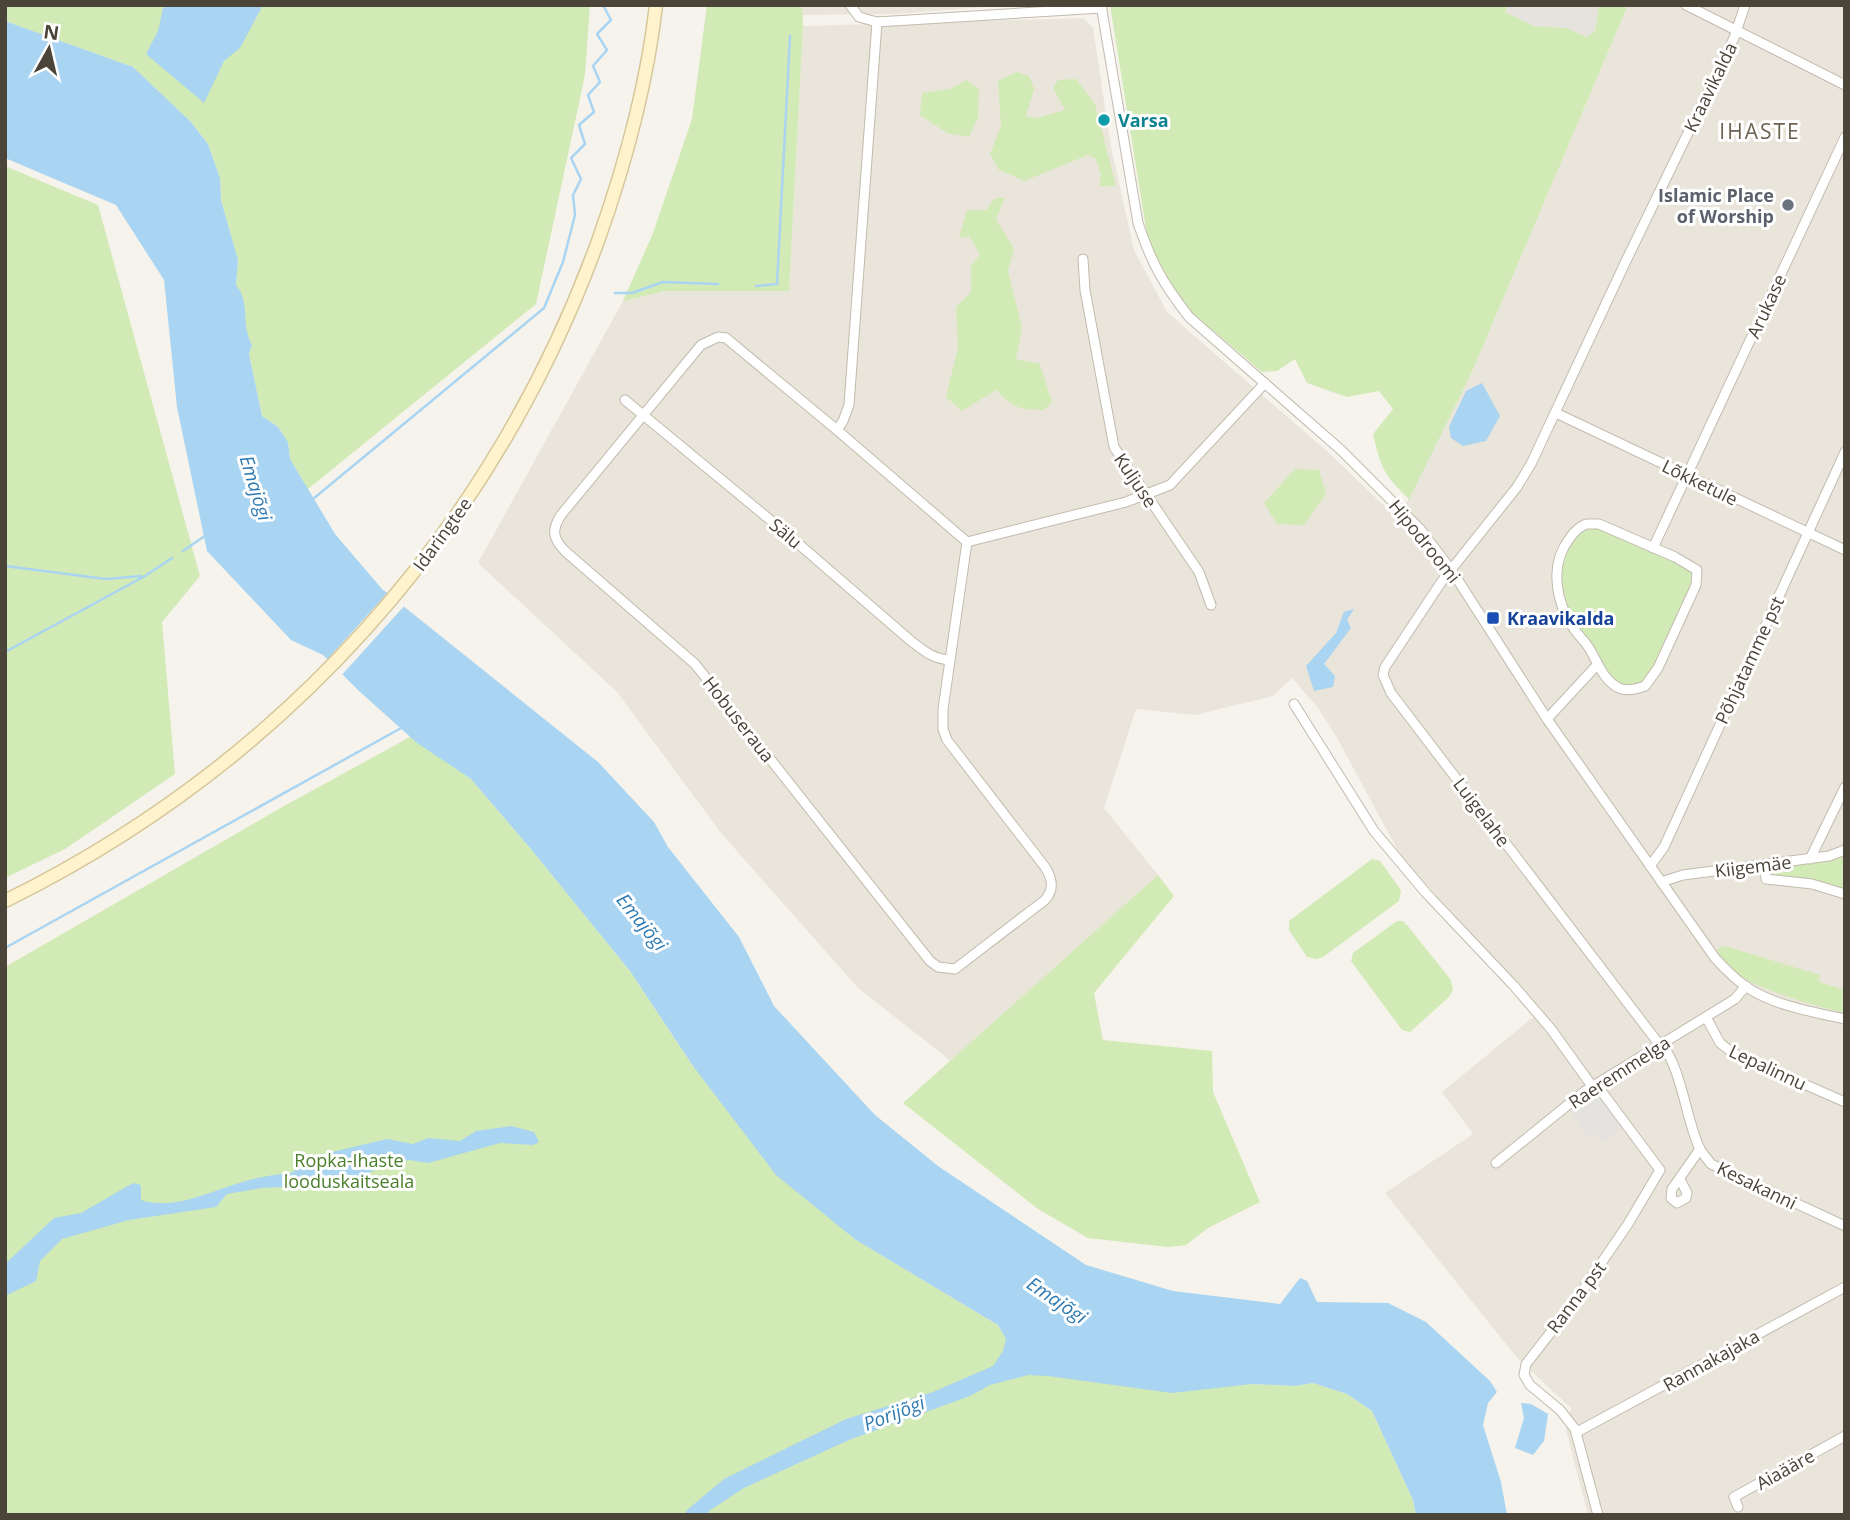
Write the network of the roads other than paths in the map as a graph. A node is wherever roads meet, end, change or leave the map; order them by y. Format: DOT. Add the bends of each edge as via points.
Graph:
graph roads {
  1 [pos="656,5"];
  2 [pos="850,5"];
  3 [pos="939,5"];
  4 [pos="1686,5"];
  5 [pos="1745,5"];
  6 [pos="1101,7"];
  7 [pos="939,17"];
  8 [pos="877,22"];
  9 [pos="1736,31"];
  10 [pos="1845,85"];
  11 [pos="1845,136"];
  12 [pos="1083,259"];
  13 [pos="1265,383"];
  14 [pos="625,400"];
  15 [pos="1556,413"];
  16 [pos="643,416"];
  17 [pos="837,430"];
  18 [pos="1845,452"];
  19 [pos="1688,476"];
  20 [pos="1146,494"];
  21 [pos="1808,533"];
  22 [pos="967,542"];
  23 [pos="1653,548"];
  24 [pos="1845,550"];
  25 [pos="1452,571"];
  26 [pos="1211,605"];
  27 [pos="950,660"];
  28 [pos="1597,665"];
  29 [pos="1294,704"];
  30 [pos="1547,719"];
  31 [pos="1845,787"];
  32 [pos="1845,850"];
  33 [pos="1810,859"];
  34 [pos="1650,866"];
  35 [pos="1764,866"];
  36 [pos="1661,882"];
  37 [pos="1845,894"];
  38 [pos="5,901"];
  39 [pos="1745,986"];
  40 [pos="1706,1017"];
  41 [pos="1845,1019"];
  42 [pos="1662,1044"];
  43 [pos="1594,1085"];
  44 [pos="1845,1101"];
  45 [pos="1700,1149"];
  46 [pos="1496,1163"];
  47 [pos="1680,1179"];
  48 [pos="1845,1226"];
  49 [pos="1845,1287"];
  50 [pos="1577,1432"];
  51 [pos="1845,1436"];
  52 [pos="1738,1507"];
  53 [pos="1598,1515"];
  1 -- 38 [label="main road, Idaringtee" via="627,150 586,273 556,344 510,431 445,532 360,636 293,704 195,787 91,855"];
  2 -- 8 [label="street" via="859,18"];
  3 -- 7 [label="street"];
  4 -- 9 [label="street"];
  5 -- 9 [label="street, Kraavikalda"];
  6 -- 7 [label="street"];
  6 -- 13 [label="street, Hipodroomi" via="1138,223 1149,257 1189,317"];
  7 -- 8 [label="street"];
  8 -- 17 [label="street" via="849,405"];
  9 -- 10 [label="street"];
  9 -- 15 [label="street, Kraavikalda"];
  11 -- 19 [label="street, Arukase"];
  12 -- 20 [label="street, Kuljuse" via="1114,447"];
  13 -- 20 [label="street" via="1170,485"];
  13 -- 25 [label="street, Hipodroomi" via="1373,480"];
  14 -- 16 [label="street, Sälu"];
  15 -- 19 [label="street, Lõkketule"];
  15 -- 25 [label="street, Kraavikalda" via="1517,486"];
  16 -- 17 [label="street, Hobuseraua" via="701,345 718,337 726,338"];
  16 -- 27 [label="street, Sälu" via="928,654"];
  16 -- 27 [label="street, Hobuseraua" via="561,515 554,528 555,539 695,664 930,961 949,969 959,967 1045,900 1052,883 1045,867 947,740 942,722"];
  17 -- 22 [label="street, Hobuseraua"];
  18 -- 21 [label="street, Põhjatamme pst"];
  19 -- 21 [label="street, Lõkketule"];
  19 -- 23 [label="street, Arukase"];
  20 -- 22 [label="street"];
  20 -- 26 [label="street, Kuljuse" via="1199,572"];
  21 -- 24 [label="street, Lõkketule"];
  21 -- 34 [label="street, Põhjatamme pst" via="1664,847"];
  22 -- 27 [label="street, Hobuseraua"];
  23 -- 28 [label="street" via="1592,523 1576,529 1563,550 1557,569 1560,600"];
  23 -- 28 [label="street" via="1692,566 1698,575 1658,668 1645,686 1626,690 1613,684"];
  25 -- 30 [label="street, Hipodroomi"];
  25 -- 42 [label="street, Luigelahe" via="1385,667 1386,682"];
  28 -- 30 [label="street"];
  29 -- 43 [label="street" via="1374,831 1514,986"];
  30 -- 34 [label="street, Hipodroomi"];
  31 -- 33 [label="street"];
  32 -- 33 [label="street, Kiigemäe"];
  33 -- 35 [label="street, Kiigemäe"];
  34 -- 36 [label="street, Hipodroomi"];
  35 -- 36 [label="street, Kiigemäe" via="1683,875"];
  35 -- 37 [label="street" via="1766,879 1812,884"];
  36 -- 39 [label="street, Hipodroomi" via="1715,958"];
  39 -- 40 [label="street, Raeremmelga" via="1735,999"];
  39 -- 41 [label="street, Hipodroomi" via="1794,1007"];
  40 -- 42 [label="street, Raeremmelga"];
  40 -- 44 [label="street, Lepalinnu" via="1720,1043 1733,1053"];
  42 -- 43 [label="street, Raeremmelga"];
  42 -- 45 [label="street, Kesakanni"];
  43 -- 46 [label="street, Raeremmelga"];
  43 -- 50 [label="street, Ranna pst" via="1660,1170 1576,1300 1526,1364 1524,1375 1531,1385"];
  45 -- 47 [label="street"];
  45 -- 48 [label="street, Kesakanni" via="1711,1164 1728,1174"];
  49 -- 50 [label="street, Rannakajaka"];
  50 -- 53 [label="street, Ranna pst"];
  51 -- 52 [label="street, Aiaääre" via="1734,1497"];
}
